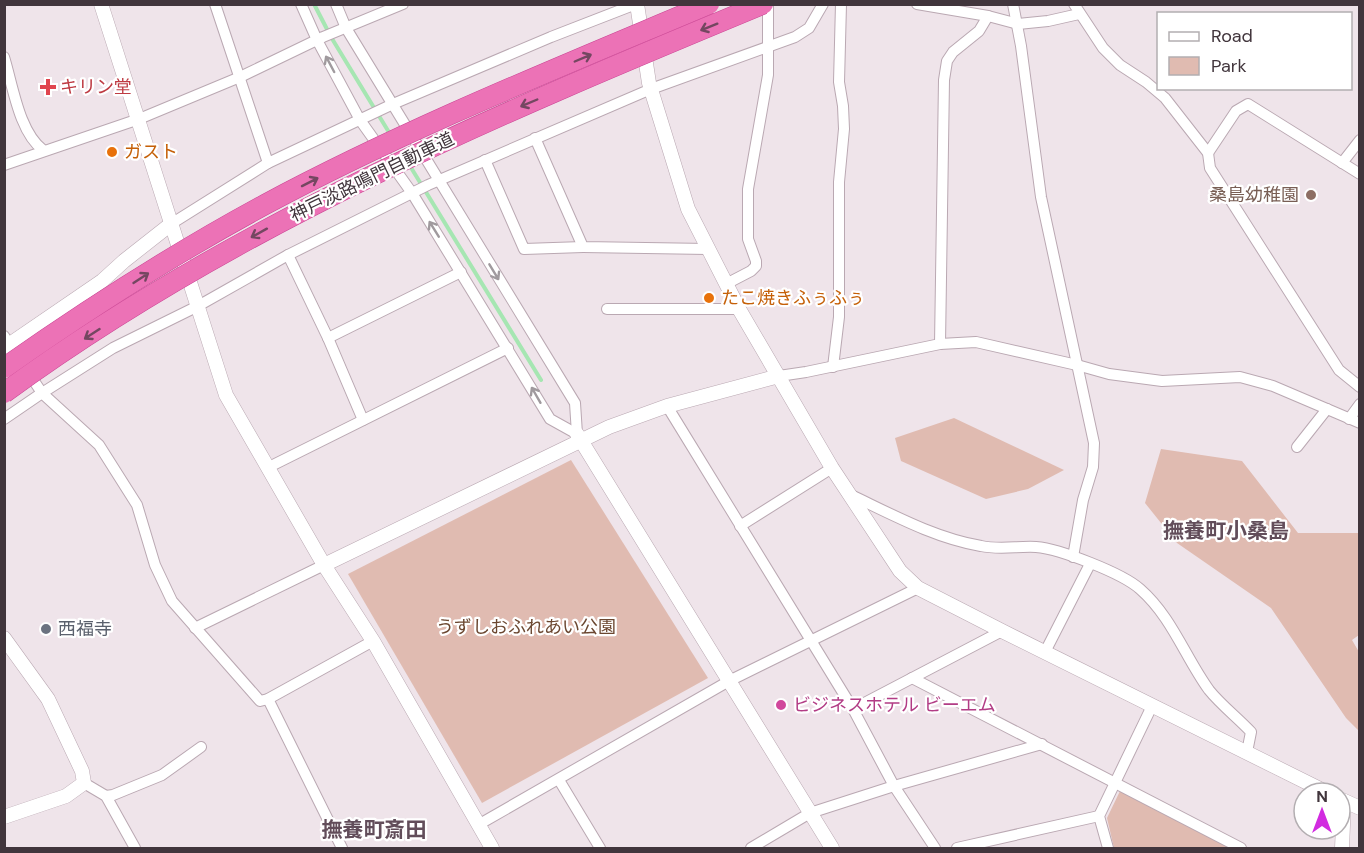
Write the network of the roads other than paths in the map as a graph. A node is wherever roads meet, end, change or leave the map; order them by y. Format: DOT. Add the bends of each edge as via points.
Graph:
graph roads {
  1 [pos="101,4"];
  2 [pos="215,4"];
  3 [pos="301,4"];
  4 [pos="336,4"];
  5 [pos="402,4"];
  6 [pos="636,4"];
  7 [pos="709,4"];
  8 [pos="763,4"];
  9 [pos="768,4"];
  10 [pos="823,4"];
  11 [pos="841,4"];
  12 [pos="917,4"];
  13 [pos="1013,4"];
  14 [pos="1077,9"];
  15 [pos="988,16"];
  16 [pos="1018,24"];
  17 [pos="341,30"];
  18 [pos="320,39"];
  19 [pos="768,46"];
  20 [pos="4,57"];
  21 [pos="240,77"];
  22 [pos="651,89"];
  23 [pos="393,104"];
  24 [pos="364,118"];
  25 [pos="139,119"];
  26 [pos="535,138"];
  27 [pos="1359,140"];
  28 [pos="43,150"];
  29 [pos="1208,153"];
  30 [pos="485,160"];
  31 [pos="268,163"];
  32 [pos="1342,163"];
  33 [pos="4,165"];
  34 [pos="1359,174"];
  35 [pos="424,187"];
  36 [pos="171,224"];
  37 [pos="583,247"];
  38 [pos="708,249"];
  39 [pos="288,255"];
  40 [pos="461,272"];
  41 [pos="726,284"];
  42 [pos="198,306"];
  43 [pos="607,309"];
  44 [pos="739,309"];
  45 [pos="328,338"];
  46 [pos="6,343"];
  47 [pos="940,344"];
  48 [pos="508,348"];
  49 [pos="1077,365"];
  50 [pos="833,367"];
  51 [pos="4,368"];
  52 [pos="779,376"];
  53 [pos="1359,387"];
  54 [pos="4,393"];
  55 [pos="42,393"];
  56 [pos="1359,404"];
  57 [pos="667,405"];
  58 [pos="1327,409"];
  59 [pos="4,419"];
  60 [pos="363,420"];
  61 [pos="1354,421"];
  62 [pos="578,437"];
  63 [pos="1297,447"];
  64 [pos="268,468"];
  65 [pos="832,468"];
  66 [pos="851,495"];
  67 [pos="740,526"];
  68 [pos="1073,557"];
  69 [pos="1090,564"];
  70 [pos="324,565"];
  71 [pos="918,588"];
  72 [pos="195,628"];
  73 [pos="1002,631"];
  74 [pos="4,639"];
  75 [pos="811,640"];
  76 [pos="373,641"];
  77 [pos="1045,652"];
  78 [pos="912,678"];
  79 [pos="729,681"];
  80 [pos="268,699"];
  81 [pos="1152,706"];
  82 [pos="853,709"];
  83 [pos="1042,744"];
  84 [pos="201,747"];
  85 [pos="1247,752"];
  86 [pos="559,780"];
  87 [pos="1304,781"];
  88 [pos="1116,782"];
  89 [pos="84,783"];
  90 [pos="894,786"];
  91 [pos="106,796"];
  92 [pos="810,813"];
  93 [pos="1099,816"];
  94 [pos="4,817"];
  95 [pos="478,825"];
  96 [pos="135,849"];
  97 [pos="342,849"];
  98 [pos="492,849"];
  99 [pos="600,849"];
  100 [pos="751,849"];
  101 [pos="832,849"];
  102 [pos="935,849"];
  103 [pos="957,849"];
  104 [pos="1108,849"];
  105 [pos="1241,849"];
  1 -- 25 [label="street"];
  2 -- 21 [label="street"];
  3 -- 18 [label="street"];
  4 -- 17 [label="street"];
  5 -- 17 [label="street"];
  6 -- 22 [label="street"];
  6 -- 23 [label="street"];
  51 -- 7 [label="highway, 神戸淡路鳴門自動車道, one-way, bridge" via="160,265 265,204 466,108"];
  8 -- 54 [label="highway, 神戸淡路鳴門自動車道, one-way, bridge" via="472,128 276,224 169,284"];
  9 -- 19 [label="street"];
  10 -- 19 [label="street" via="809,28"];
  11 -- 50 [label="street" via="839,82 844,129 839,182 839,317"];
  12 -- 15 [label="street"];
  13 -- 16 [label="street"];
  14 -- 16 [label="street" via="1048,21"];
  14 -- 29 [label="street" via="1103,48 1165,98"];
  15 -- 16 [label="street"];
  15 -- 47 [label="street" via="979,31 952,52 944,80"];
  16 -- 49 [label="street" via="1041,197"];
  17 -- 18 [label="street"];
  17 -- 23 [label="street"];
  18 -- 21 [label="street"];
  24 -- 18 [label="street, one-way"];
  19 -- 22 [label="street"];
  19 -- 41 [label="street" via="768,75 748,189 748,239 756,266"];
  20 -- 28 [label="street" via="26,131"];
  21 -- 25 [label="street"];
  21 -- 31 [label="street"];
  22 -- 26 [label="street"];
  22 -- 38 [label="street" via="688,209"];
  23 -- 24 [label="street"];
  23 -- 35 [label="street"];
  24 -- 31 [label="street"];
  24 -- 35 [label="street"];
  25 -- 28 [label="street"];
  25 -- 36 [label="street"];
  26 -- 30 [label="street"];
  26 -- 37 [label="street"];
  27 -- 32 [label="street"];
  28 -- 33 [label="street"];
  29 -- 32 [label="street" via="1236,111 1248,104"];
  29 -- 53 [label="street" via="1210,168 1319,340 1339,370"];
  30 -- 35 [label="street"];
  30 -- 37 [label="street" via="524,249"];
  31 -- 36 [label="street"];
  32 -- 34 [label="street"];
  35 -- 39 [label="street"];
  40 -- 35 [label="street, one-way"];
  35 -- 62 [label="street, one-way" via="575,403"];
  36 -- 42 [label="street"];
  36 -- 46 [label="street" via="102,281"];
  37 -- 38 [label="street"];
  38 -- 41 [label="street"];
  39 -- 42 [label="street"];
  39 -- 45 [label="street"];
  40 -- 45 [label="street"];
  40 -- 48 [label="street"];
  41 -- 44 [label="street"];
  42 -- 55 [label="street" via="113,348"];
  42 -- 64 [label="street" via="226,395"];
  43 -- 44 [label="street"];
  44 -- 52 [label="street"];
  45 -- 60 [label="street"];
  46 -- 55 [label="street"];
  47 -- 49 [label="street" via="976,342"];
  47 -- 50 [label="street"];
  48 -- 60 [label="street"];
  62 -- 48 [label="street, one-way" via="550,419"];
  49 -- 58 [label="street" via="1162,381 1240,376"];
  49 -- 68 [label="street" via="1094,443 1093,466"];
  50 -- 52 [label="street"];
  52 -- 57 [label="street"];
  52 -- 65 [label="street"];
  55 -- 59 [label="street"];
  55 -- 72 [label="street" via="99,446 137,505 155,565 172,601"];
  56 -- 61 [label="street"];
  57 -- 62 [label="street"];
  57 -- 67 [label="street"];
  58 -- 61 [label="street"];
  58 -- 63 [label="street"];
  60 -- 64 [label="street"];
  62 -- 70 [label="street"];
  62 -- 79 [label="street"];
  64 -- 70 [label="street"];
  65 -- 66 [label="street"];
  65 -- 67 [label="street"];
  66 -- 68 [label="street" via="933,533 983,547 1038,547"];
  66 -- 71 [label="street" via="900,571"];
  67 -- 75 [label="street"];
  68 -- 69 [label="street"];
  69 -- 77 [label="street"];
  69 -- 85 [label="street" via="1140,588 1158,609 1210,691 1251,732"];
  70 -- 72 [label="street"];
  70 -- 76 [label="street"];
  71 -- 73 [label="street"];
  71 -- 75 [label="street"];
  72 -- 80 [label="street" via="260,701"];
  73 -- 77 [label="street"];
  73 -- 78 [label="street"];
  74 -- 89 [label="street" via="48,699"];
  75 -- 79 [label="street"];
  75 -- 82 [label="street"];
  76 -- 80 [label="street"];
  76 -- 95 [label="street"];
  77 -- 81 [label="street"];
  78 -- 82 [label="street"];
  78 -- 83 [label="street"];
  79 -- 86 [label="street"];
  79 -- 92 [label="street"];
  80 -- 97 [label="street"];
  81 -- 85 [label="street"];
  81 -- 88 [label="street"];
  82 -- 90 [label="street"];
  83 -- 88 [label="street"];
  83 -- 90 [label="street"];
  84 -- 91 [label="street" via="162,775"];
  85 -- 87 [label="street"];
  86 -- 95 [label="street"];
  86 -- 99 [label="street"];
  88 -- 93 [label="street"];
  88 -- 105 [label="street"];
  89 -- 91 [label="street"];
  89 -- 94 [label="street" via="66,796"];
  90 -- 92 [label="street"];
  90 -- 102 [label="street"];
  91 -- 96 [label="street"];
  92 -- 100 [label="street"];
  92 -- 101 [label="street"];
  93 -- 103 [label="street"];
  93 -- 104 [label="street"];
  95 -- 98 [label="street"];
}
